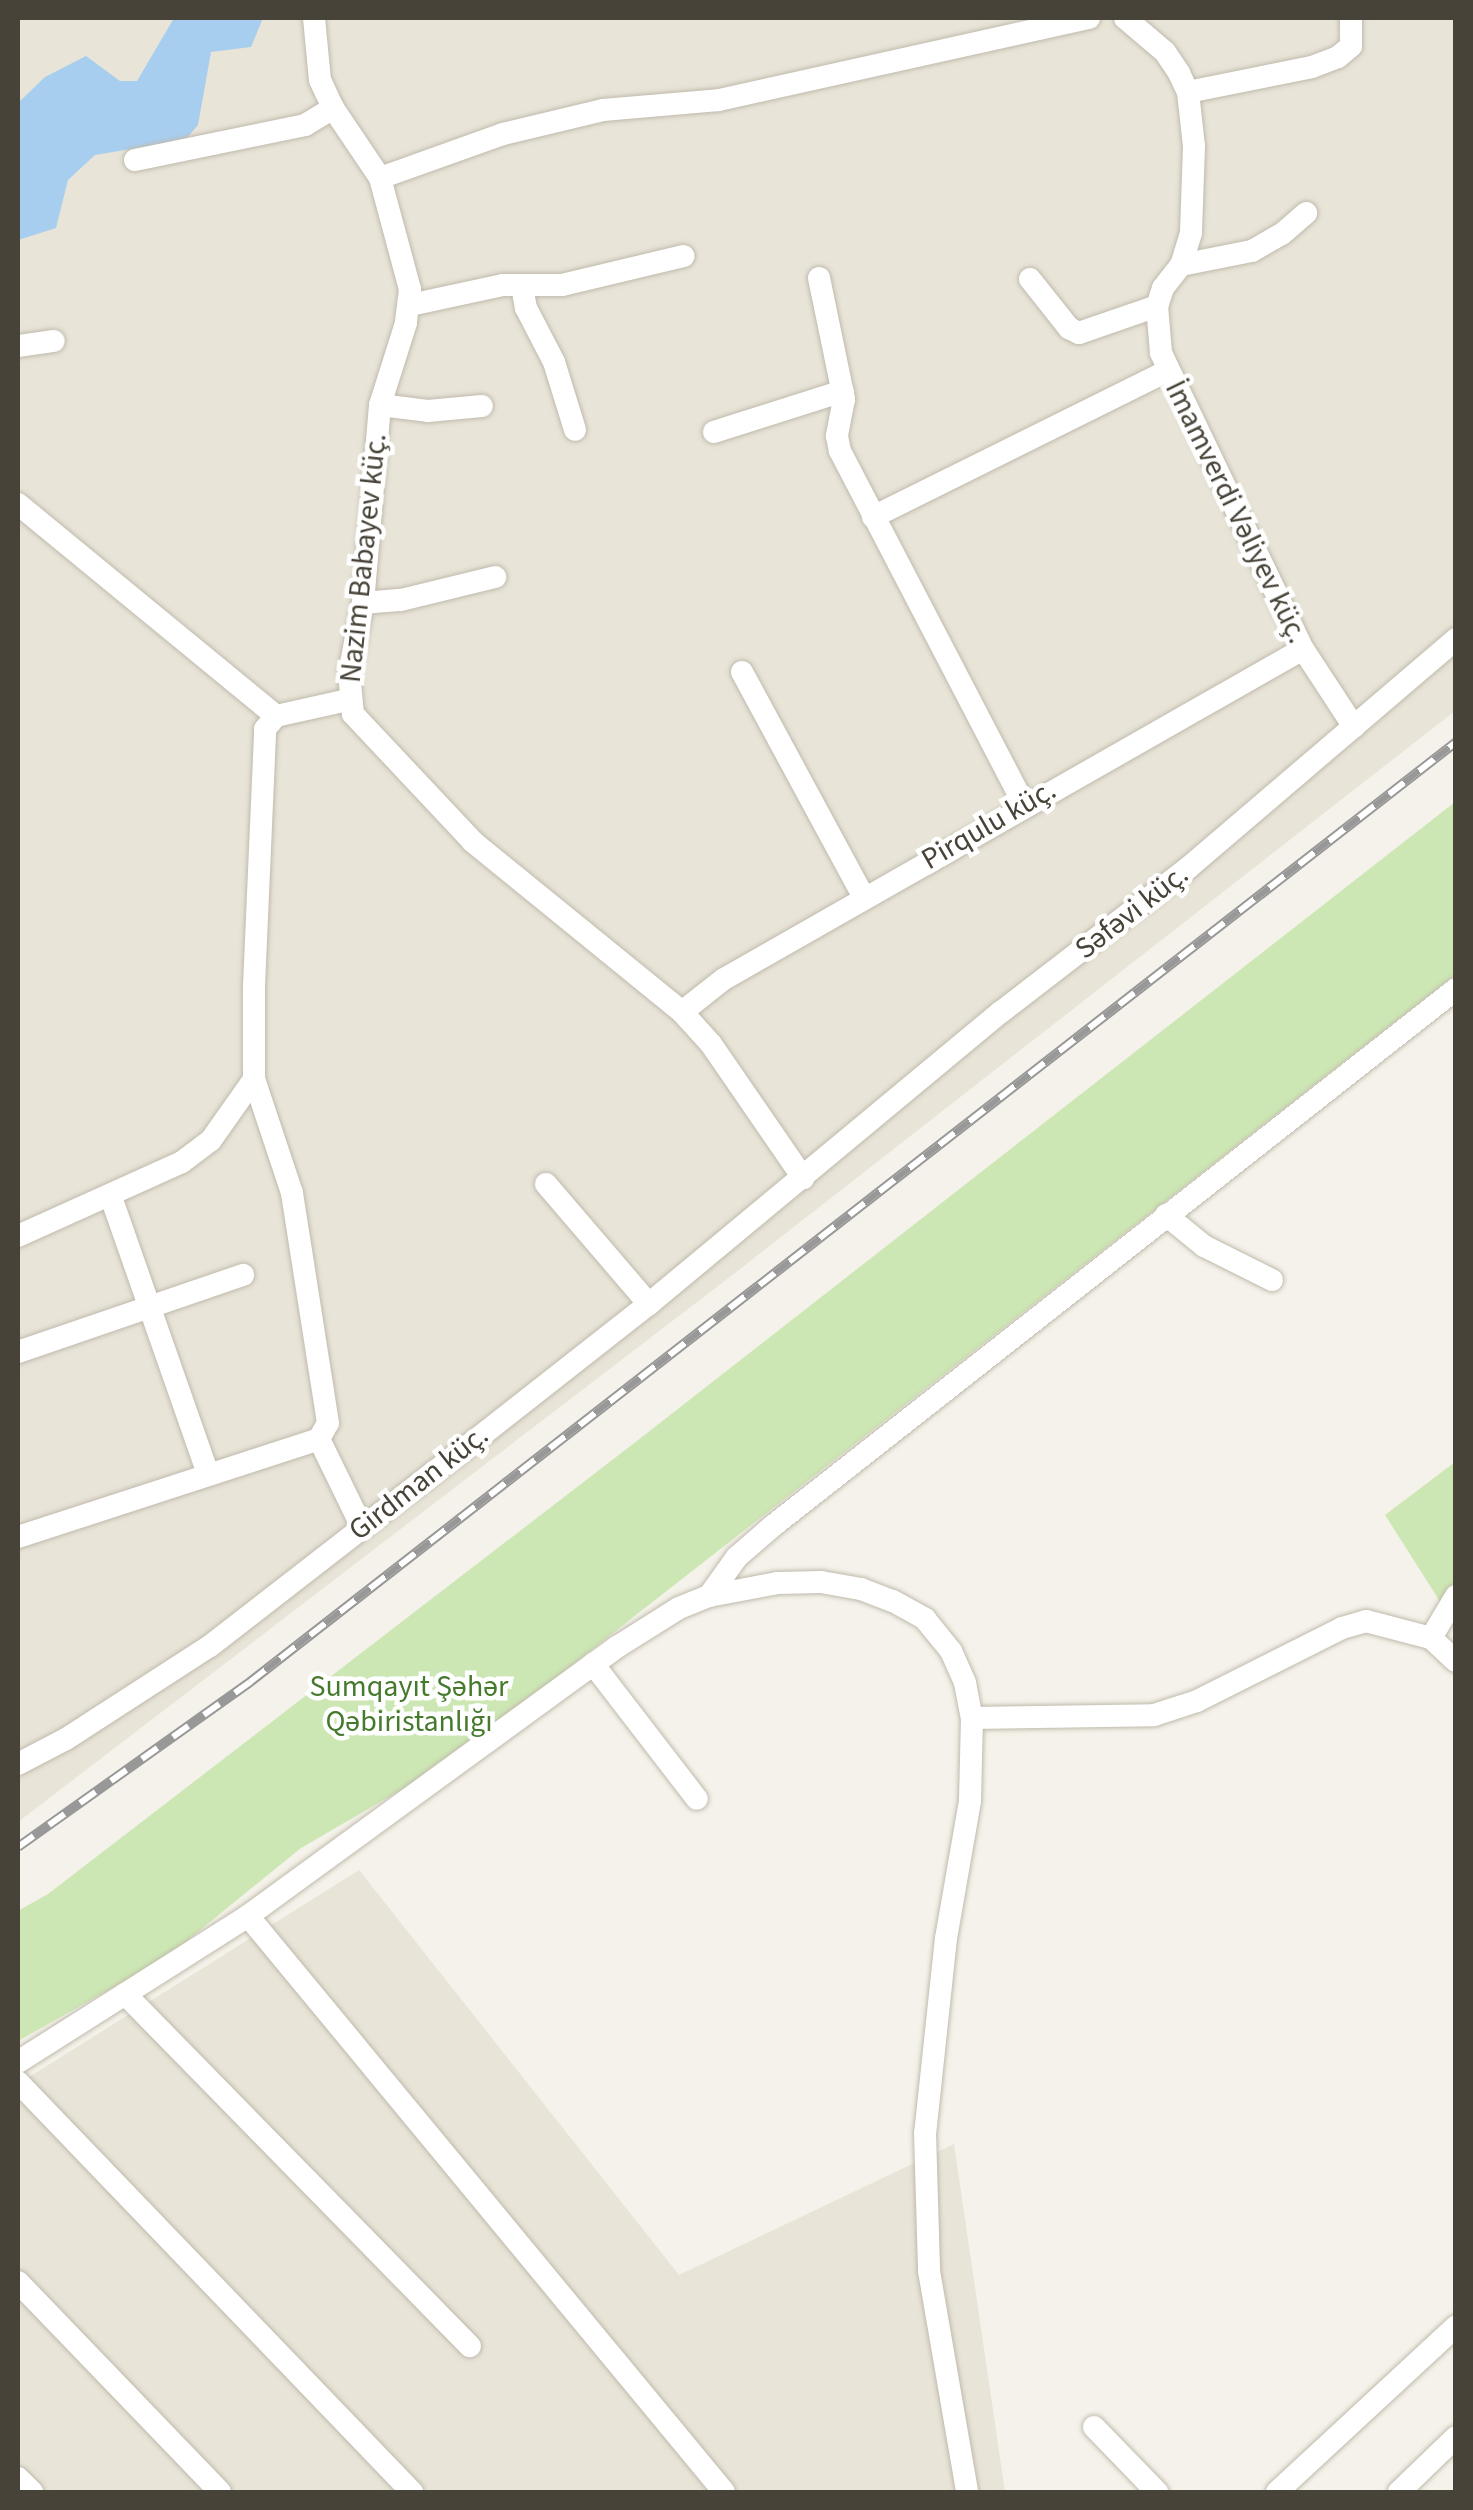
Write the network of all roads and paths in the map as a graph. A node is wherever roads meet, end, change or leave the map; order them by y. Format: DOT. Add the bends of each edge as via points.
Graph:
graph roads {
  1 [pos="314,18"];
  2 [pos="1089,18"];
  3 [pos="1125,18"];
  4 [pos="1351,18"];
  5 [pos="1188,92"];
  6 [pos="333,108"];
  7 [pos="135,160"];
  8 [pos="380,178"];
  9 [pos="1306,213"];
  10 [pos="684,256"];
  11 [pos="1181,265"];
  12 [pos="819,278"];
  13 [pos="1030,279"];
  14 [pos="522,286"];
  15 [pos="410,305"];
  16 [pos="1157,306"];
  17 [pos="54,342"];
  18 [pos="18,346"];
  19 [pos="1167,371"];
  20 [pos="843,390"];
  21 [pos="380,404"];
  22 [pos="482,406"];
  23 [pos="575,430"];
  24 [pos="714,432"];
  25 [pos="18,504"];
  26 [pos="873,517"];
  27 [pos="495,577"];
  28 [pos="363,603"];
  29 [pos="1456,639"];
  30 [pos="1303,649"];
  31 [pos="742,672"];
  32 [pos="348,700"];
  33 [pos="276,716"];
  34 [pos="1354,727"];
  35 [pos="1024,804"];
  36 [pos="864,898"];
  37 [pos="1456,989"];
  38 [pos="682,1012"];
  39 [pos="254,1079"];
  40 [pos="803,1178"];
  41 [pos="546,1184"];
  42 [pos="111,1197"];
  43 [pos="1166,1215"];
  44 [pos="18,1236"];
  45 [pos="243,1275"];
  46 [pos="1272,1280"];
  47 [pos="649,1304"];
  48 [pos="150,1307"];
  49 [pos="18,1352"];
  50 [pos="319,1438"];
  51 [pos="208,1474"];
  52 [pos="362,1527"];
  53 [pos="18,1537"];
  54 [pos="709,1596"];
  55 [pos="1456,1596"];
  56 [pos="1432,1638"];
  57 [pos="1456,1661"];
  58 [pos="593,1664"];
  59 [pos="972,1718"];
  60 [pos="18,1764"];
  61 [pos="697,1800"];
  62 [pos="248,1916"];
  63 [pos="125,1994"];
  64 [pos="18,2062"];
  65 [pos="18,2082"];
  66 [pos="18,2282"];
  67 [pos="1456,2326"];
  68 [pos="470,2346"];
  69 [pos="1094,2427"];
  70 [pos="1456,2437"];
  71 [pos="18,2478"];
  72 [pos="32,2492"];
  73 [pos="220,2492"];
  74 [pos="412,2492"];
  75 [pos="724,2492"];
  76 [pos="967,2492"];
  77 [pos="1157,2492"];
  78 [pos="1276,2492"];
  79 [pos="1399,2492"];
  1 -- 6 [label="street, Nazim Babayev küç." via="320,80"];
  2 -- 8 [label="street" via="719,100 603,110 504,134"];
  3 -- 5 [label="street" via="1164,52"];
  4 -- 5 [label="street" via="1351,46 1338,57"];
  5 -- 11 [label="street" via="1196,194"];
  6 -- 7 [label="street" via="305,125"];
  6 -- 8 [label="street, Nazim Babayev küç."];
  8 -- 15 [label="street, Nazim Babayev küç."];
  9 -- 11 [label="street" via="1252,250"];
  10 -- 14 [label="street" via="562,285"];
  11 -- 16 [label="street"];
  12 -- 20 [label="street"];
  13 -- 16 [label="street" via="1079,333"];
  14 -- 15 [label="street"];
  14 -- 23 [label="street"];
  15 -- 21 [label="street, Nazim Babayev küç."];
  16 -- 19 [label="street, İmamverdi Vəliyev küç."];
  17 -- 18 [label="street"];
  19 -- 26 [label="street"];
  19 -- 30 [label="street, İmamverdi Vəliyev küç."];
  20 -- 24 [label="street"];
  20 -- 26 [label="street" via="840,451"];
  21 -- 22 [label="street" via="428,410"];
  21 -- 28 [label="street, Nazim Babayev küç."];
  25 -- 33 [label="street"];
  26 -- 35 [label="street"];
  27 -- 28 [label="street"];
  28 -- 32 [label="street, Nazim Babayev küç."];
  29 -- 34 [label="street, Səfəvi küç."];
  30 -- 34 [label="street, İmamverdi Vəliyev küç."];
  30 -- 35 [label="street, Pirqulu küç."];
  31 -- 36 [label="street"];
  32 -- 33 [label="street"];
  32 -- 38 [label="street, Nazim Babayev küç." via="370,736 473,842"];
  33 -- 39 [label="street" via="265,729"];
  34 -- 40 [label="street, Səfəvi küç."];
  35 -- 36 [label="street, Pirqulu küç."];
  36 -- 38 [label="street, Pirqulu küç." via="724,979"];
  37 -- 43 [label="street"];
  38 -- 40 [label="street, Nazim Babayev küç."];
  39 -- 42 [label="street" via="212,1140"];
  39 -- 50 [label="street" via="292,1193 329,1409"];
  40 -- 47 [label="street, Girdman küç."];
  41 -- 47 [label="street"];
  42 -- 44 [label="street"];
  42 -- 48 [label="street"];
  43 -- 46 [label="street" via="1204,1246"];
  43 -- 54 [label="street" via="774,1526 737,1557"];
  45 -- 48 [label="street"];
  47 -- 52 [label="street, Girdman küç."];
  48 -- 49 [label="street"];
  48 -- 51 [label="street"];
  50 -- 51 [label="street"];
  50 -- 52 [label="street"];
  51 -- 53 [label="street"];
  52 -- 60 [label="street, Girdman küç." via="210,1646"];
  54 -- 58 [label="street"];
  54 -- 59 [label="street" via="777,1582 821,1582 893,1601 925,1619 951,1651"];
  55 -- 56 [label="street"];
  56 -- 57 [label="street"];
  56 -- 59 [label="street" via="1366,1621 1354,1624 1197,1701 1154,1715"];
  58 -- 61 [label="street"];
  58 -- 62 [label="street"];
  59 -- 76 [label="street" via="970,1802 946,1938 925,2132 929,2270"];
  62 -- 63 [label="street"];
  62 -- 75 [label="street"];
  63 -- 64 [label="street"];
  63 -- 68 [label="street"];
  65 -- 74 [label="street"];
  66 -- 73 [label="street"];
  67 -- 78 [label="street"];
  69 -- 77 [label="street"];
  70 -- 79 [label="street"];
  71 -- 72 [label="street"];
}
